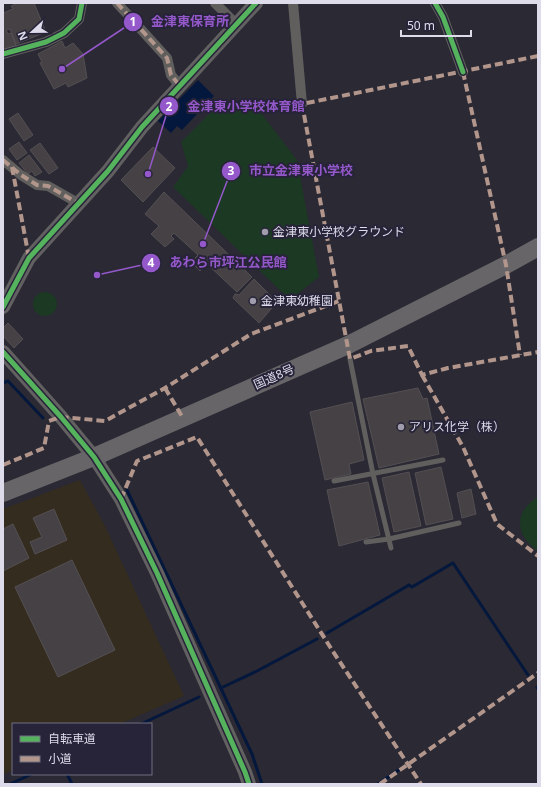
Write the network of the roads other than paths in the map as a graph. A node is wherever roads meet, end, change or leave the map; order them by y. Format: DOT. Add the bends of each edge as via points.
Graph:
graph roads {
  1 [pos="82,3"];
  2 [pos="117,3"];
  3 [pos="215,3"];
  4 [pos="256,3"];
  5 [pos="293,3"];
  6 [pos="435,3"];
  7 [pos="236,24"];
  8 [pos="3,54"];
  9 [pos="463,72"];
  10 [pos="180,86"];
  11 [pos="302,104"];
  12 [pos="3,160"];
  13 [pos="78,203"];
  14 [pos="538,247"];
  15 [pos="3,307"];
  16 [pos="3,352"];
  17 [pos="350,359"];
  18 [pos="94,457"];
  19 [pos="444,460"];
  20 [pos="373,474"];
  21 [pos="334,481"];
  22 [pos="3,493"];
  23 [pos="459,523"];
  24 [pos="390,539"];
  25 [pos="366,542"];
  26 [pos="391,548"];
  27 [pos="249,784"];
  1 -- 8 [label="street" via="79,19 64,33 46,42"];
  2 -- 10 [label="street" via="167,58 171,75"];
  3 -- 7 [label="street"];
  4 -- 7 [label="street"];
  5 -- 11 [label="street"];
  6 -- 9 [label="street" via="443,17"];
  7 -- 10 [label="street"];
  10 -- 13 [label="street"];
  12 -- 13 [label="street" via="37,185 48,186"];
  13 -- 15 [label="street" via="29,258"];
  14 -- 18 [label="highway, 国道8号" via="348,344"];
  16 -- 18 [label="street"];
  17 -- 20 [label="lane"];
  18 -- 22 [label="highway, 国道8号"];
  18 -- 27 [label="street" via="121,499 154,566"];
  19 -- 20 [label="lane"];
  20 -- 21 [label="lane"];
  20 -- 24 [label="lane"];
  23 -- 24 [label="lane"];
  24 -- 25 [label="lane"];
  24 -- 26 [label="lane"];
}
